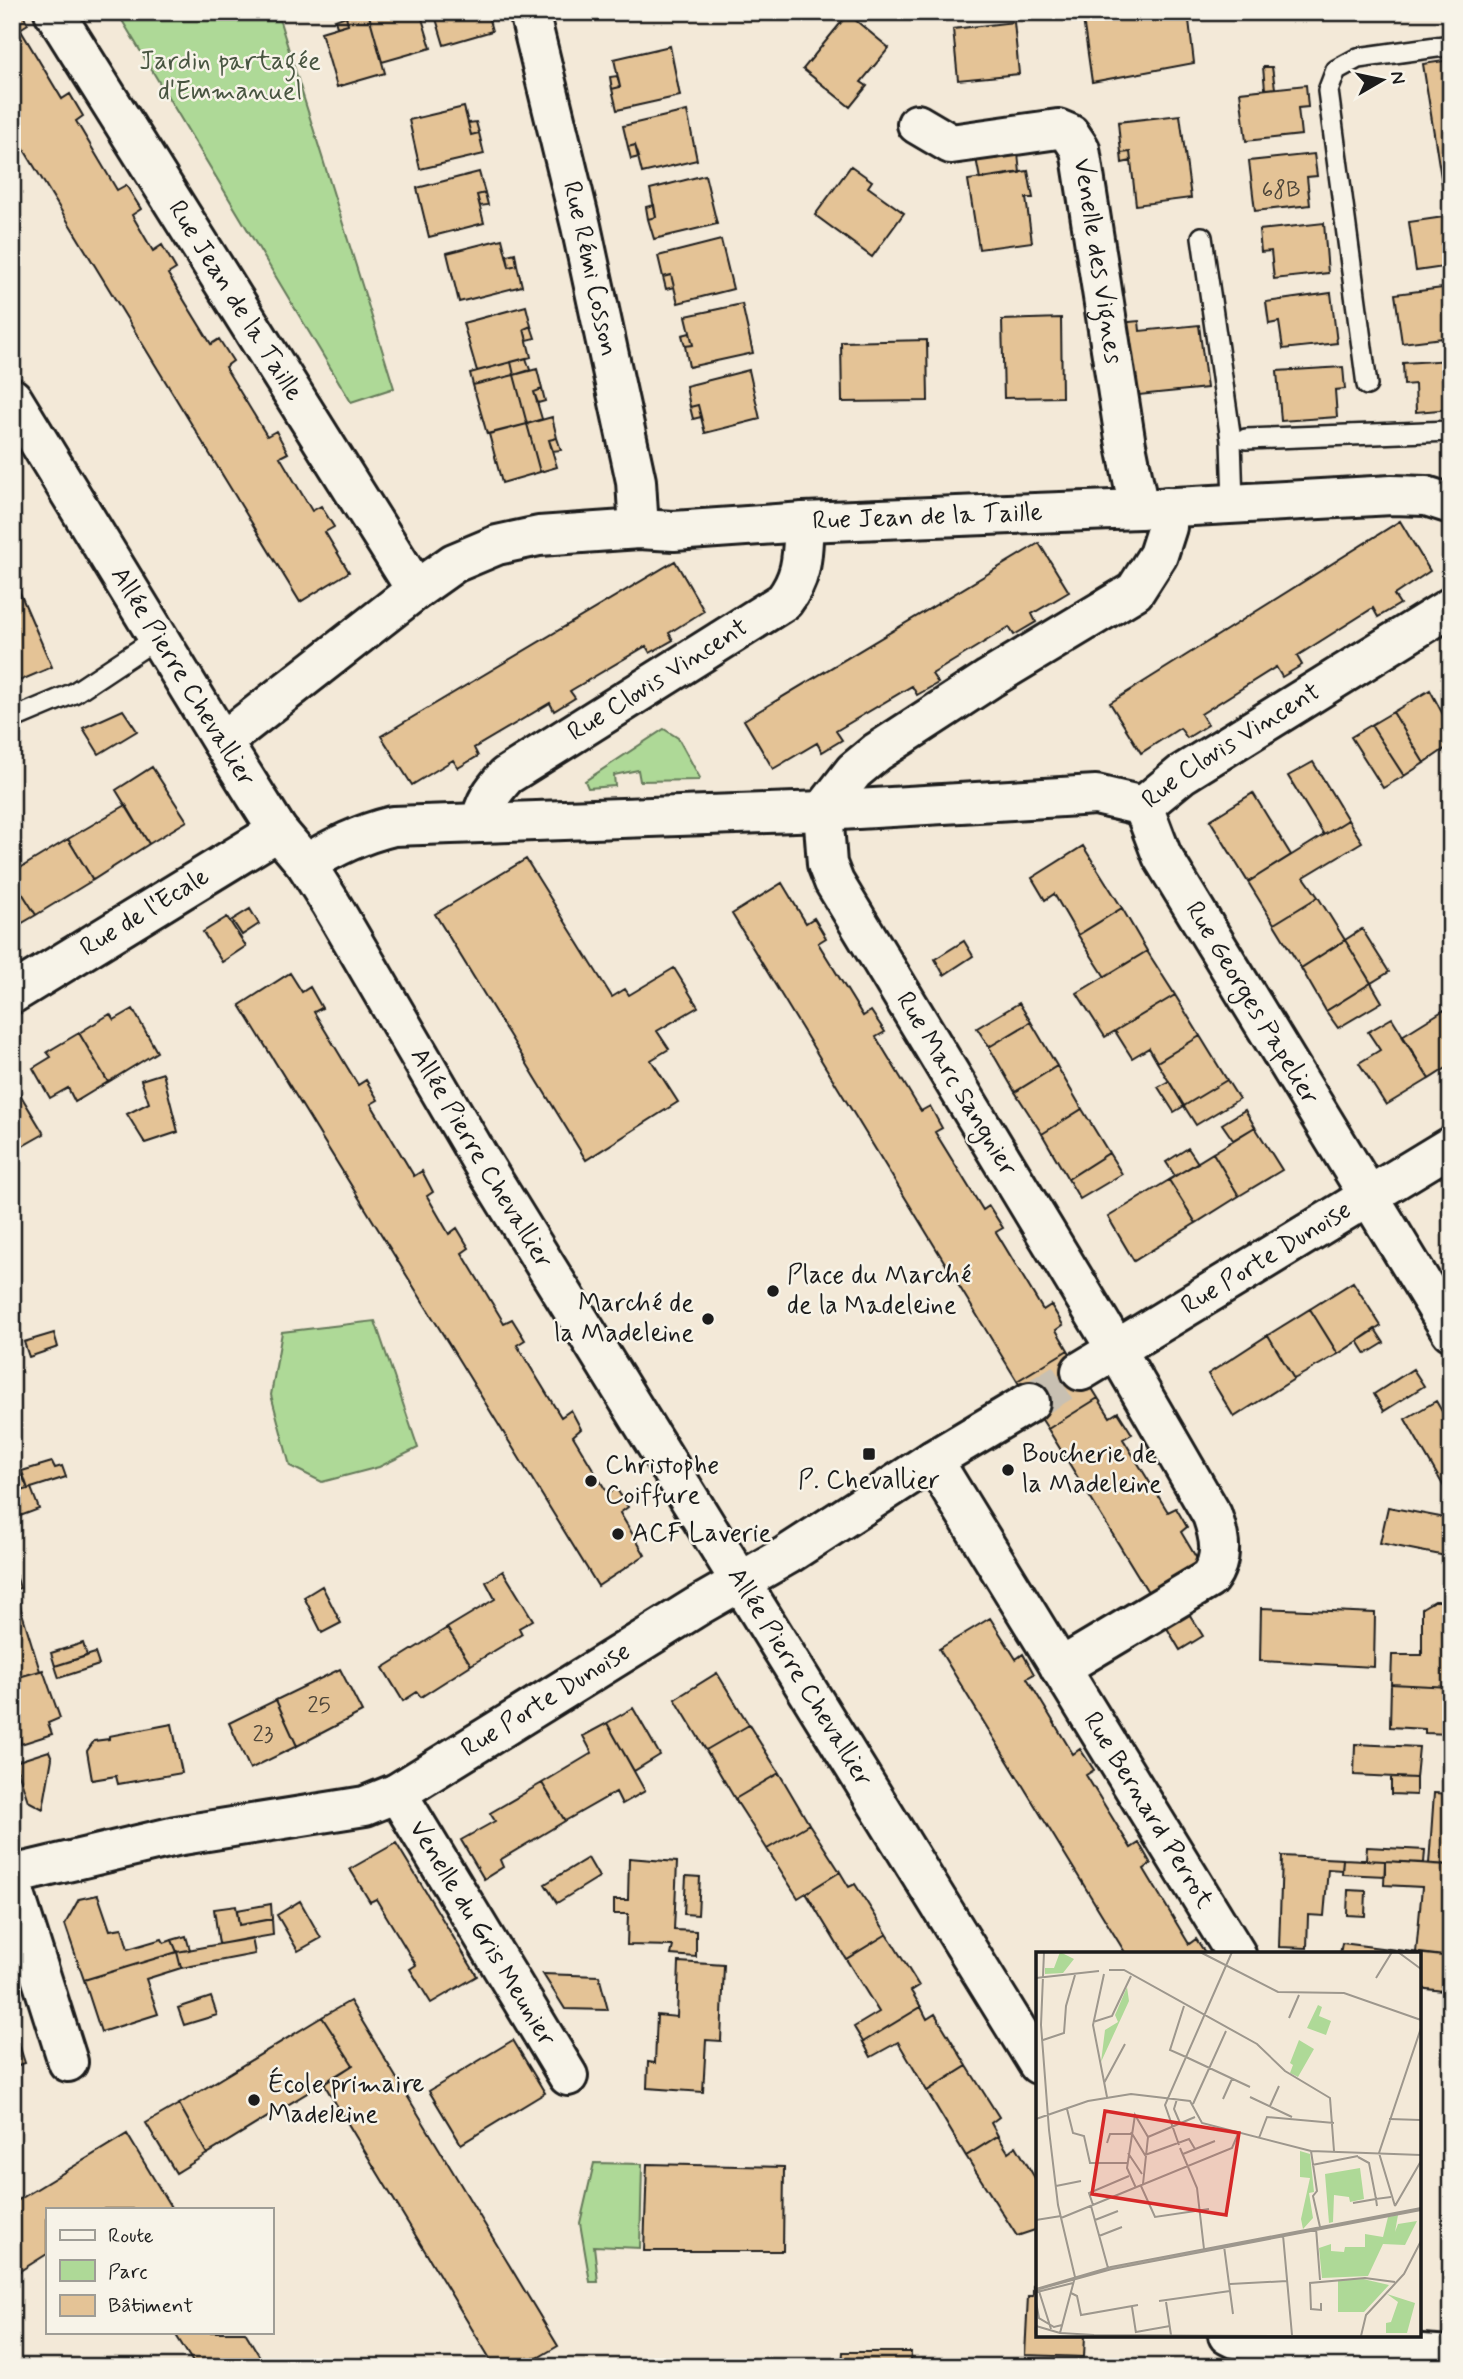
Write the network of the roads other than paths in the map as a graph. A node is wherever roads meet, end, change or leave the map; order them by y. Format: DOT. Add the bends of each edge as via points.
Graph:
graph roads {
  1 [pos="54,12"];
  2 [pos="529,12"];
  3 [pos="1451,45"];
  4 [pos="917,124"];
  5 [pos="1202,237"];
  6 [pos="1367,385"];
  7 [pos="12,398"];
  8 [pos="1451,431"];
  9 [pos="1246,439"];
  10 [pos="1233,503"];
  11 [pos="1451,504"];
  12 [pos="1153,508"];
  13 [pos="804,522"];
  14 [pos="639,529"];
  15 [pos="416,590"];
  16 [pos="1451,607"];
  17 [pos="157,638"];
  18 [pos="12,719"];
  19 [pos="222,742"];
  20 [pos="1143,806"];
  21 [pos="823,811"];
  22 [pos="481,822"];
  23 [pos="278,831"];
  24 [pos="306,864"];
  25 [pos="12,994"];
  26 [pos="1451,1146"];
  27 [pos="1368,1196"];
  28 [pos="1451,1331"];
  29 [pos="1116,1349"];
  30 [pos="1082,1371"];
  31 [pos="1030,1402"];
  32 [pos="933,1460"];
  33 [pos="739,1582"];
  34 [pos="1060,1668"];
  35 [pos="397,1793"];
  36 [pos="12,1875"];
  37 [pos="12,1885"];
  38 [pos="1235,1952"];
  39 [pos="1036,2061"];
  40 [pos="68,2062"];
  41 [pos="568,2076"];
  42 [pos="1232,2337"];
  43 [pos="1451,2356"];
  1 -- 15 [label="street, Rue Jean de la Taille"];
  2 -- 14 [label="street, Rue Rémi Cosson" via="633,467"];
  3 -- 6 [label="lane" via="1358,58 1336,70 1328,91"];
  4 -- 12 [label="street, Venelle des Vignes" via="951,145 1058,130 1070,134 1080,149 1126,445"];
  5 -- 10 [label="lane" via="1231,440"];
  7 -- 17 [label="street, Allée Pierre Chevallier"];
  8 -- 9 [label="lane"];
  10 -- 11 [label="street, Rue Jean de la Taille" via="1392,495 1426,496"];
  10 -- 12 [label="street, Rue Jean de la Taille"];
  12 -- 13 [label="street, Rue Jean de la Taille"];
  12 -- 21 [label="street" via="1167,527 1158,555 1135,591 877,752 854,771"];
  13 -- 14 [label="street, Rue Jean de la Taille"];
  13 -- 22 [label="street, Rue Clovis Vincent" via="796,585 784,601 506,776 490,795"];
  14 -- 15 [label="street, Rue Jean de la Taille" via="539,536 497,545 454,563"];
  15 -- 19 [label="street, Rue Jean de la Taille"];
  16 -- 20 [label="street, Rue Clovis Vincent" via="1182,774"];
  17 -- 18 [label="lane" via="74,693"];
  17 -- 19 [label="street, Allée Pierre Chevallier"];
  19 -- 23 [label="street, Allée Pierre Chevallier"];
  20 -- 21 [label="street, Rue Clovis Vincent" via="1096,795"];
  20 -- 27 [label="street, Rue Georges Papelier" via="1162,856"];
  21 -- 22 [label="street, Rue Clovis Vincent"];
  21 -- 29 [label="street, Rue Marc Sangnier" via="827,864 834,882"];
  22 -- 24 [label="street, Rue Clovis Vincent" via="393,826 341,843"];
  23 -- 24 [label="street, Allée Pierre Chevallier"];
  23 -- 25 [label="street, Rue de l'Ecale"];
  24 -- 33 [label="street, Allée Pierre Chevallier" via="481,1161"];
  26 -- 27 [label="street, Rue Porte Dunoise"];
  27 -- 28 [label="street, Rue Georges Papelier"];
  27 -- 29 [label="street, Rue Porte Dunoise"];
  29 -- 30 [label="street, Rue Porte Dunoise"];
  29 -- 34 [label="street" via="1212,1515 1220,1548 1209,1579"];
  31 -- 32 [label="street, Rue Porte Dunoise"];
  32 -- 33 [label="street, Rue Porte Dunoise"];
  32 -- 34 [label="street, Rue Bernard Perrot"];
  33 -- 35 [label="street, Rue Porte Dunoise"];
  33 -- 39 [label="street, Allée Pierre Chevallier"];
  34 -- 38 [label="street, Rue Bernard Perrot"];
  35 -- 36 [label="street, Rue Porte Dunoise" via="365,1806 176,1836"];
  35 -- 41 [label="street, Venelle du Gris Meunier"];
  37 -- 40 [label="street"];
  42 -- 43 [label="street"];
}
